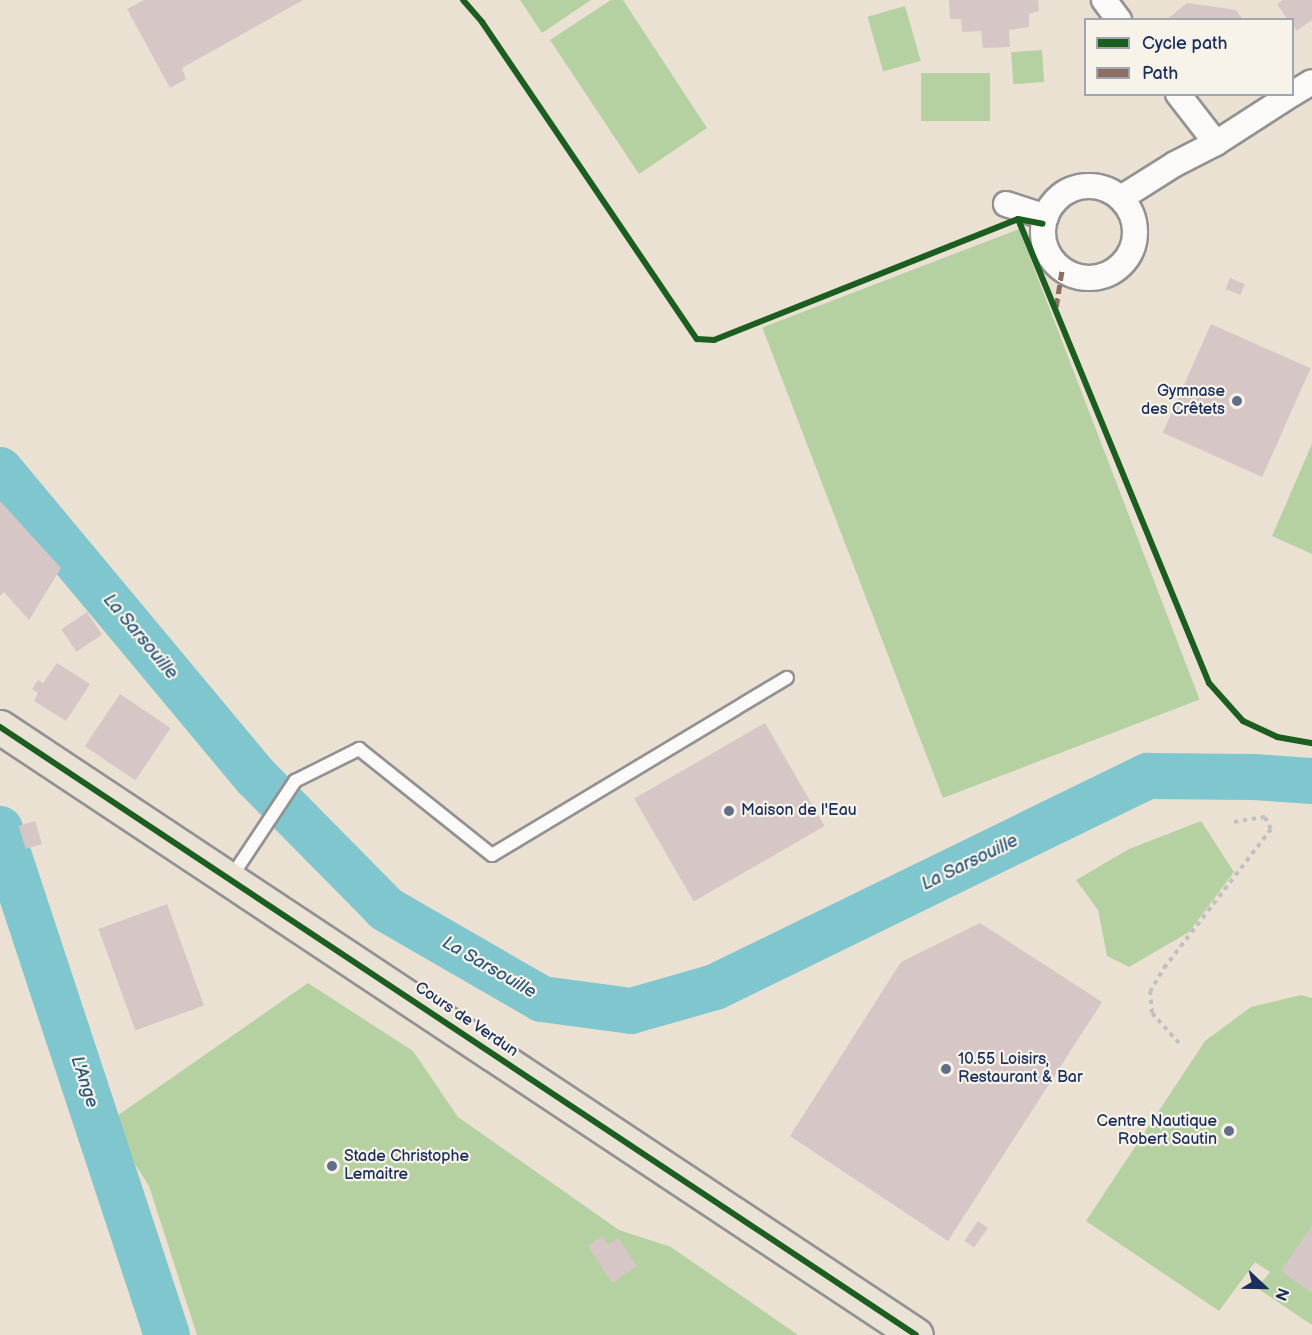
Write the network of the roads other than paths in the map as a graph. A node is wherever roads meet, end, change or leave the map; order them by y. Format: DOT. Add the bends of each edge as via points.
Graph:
graph roads {
  1 [pos="1104,0"];
  2 [pos="1118,18"];
  3 [pos="1312,82"];
  4 [pos="1294,93"];
  5 [pos="1180,96"];
  6 [pos="1289,96"];
  7 [pos="1216,143"];
  8 [pos="1121,198"];
  9 [pos="1006,204"];
  10 [pos="1046,217"];
  11 [pos="787,678"];
  12 [pos="0,727"];
  13 [pos="229,879"];
  14 [pos="916,1335"];
  1 -- 2 [label="street"];
  3 -- 4 [label="street"];
  5 -- 7 [label="street"];
  6 -- 7 [label="street"];
  7 -- 8 [label="street"];
  8 -- 10 [label="street" via="1098,186 1074,188 1054,201"];
  8 -- 10 [label="street" via="1130,210 1135,237 1132,250 1124,262 1101,276 1075,276 1053,260 1043,236"];
  9 -- 10 [label="street"];
  11 -- 13 [label="lane" via="492,855 359,749 295,781"];
  12 -- 13 [label="main road, Cours de Verdun"];
  13 -- 14 [label="main road, Cours de Verdun"];
}
